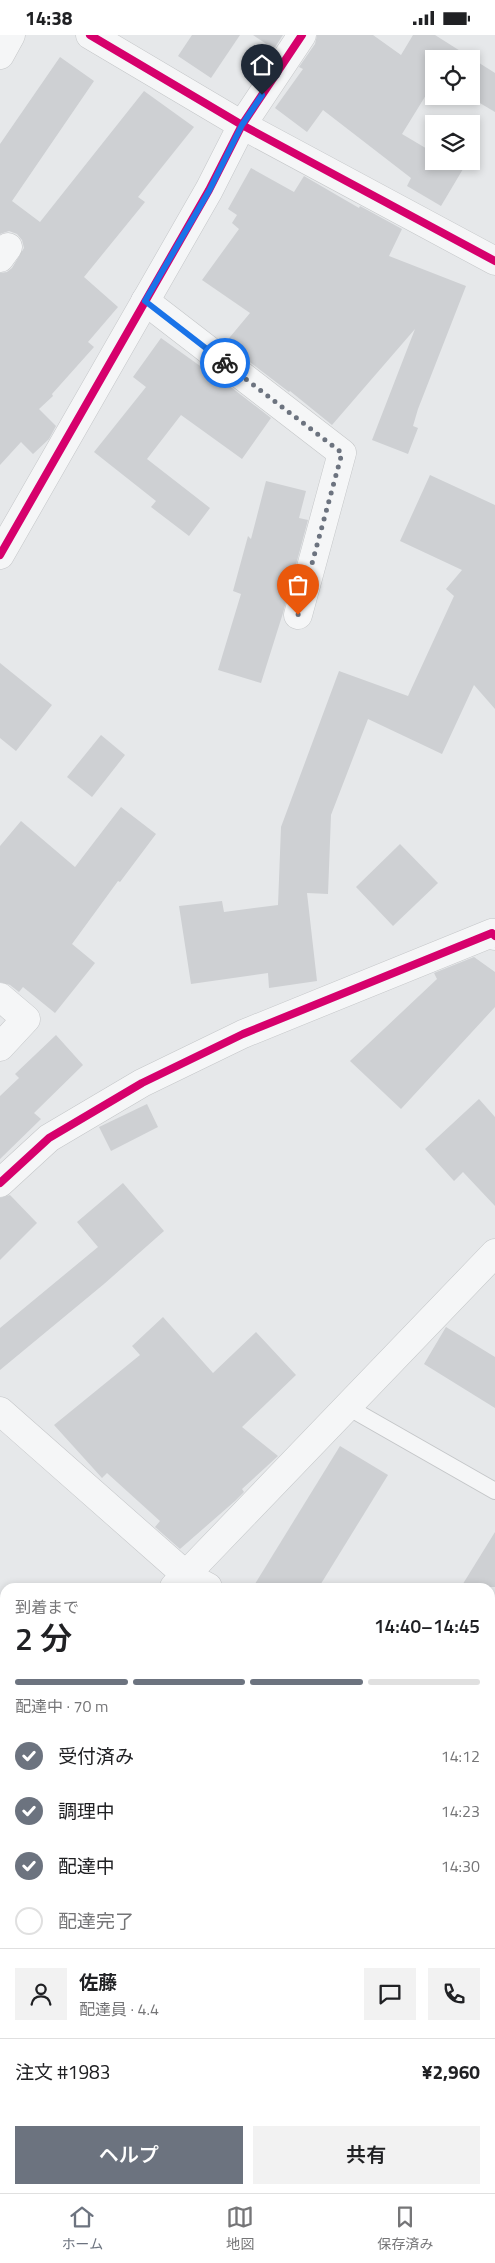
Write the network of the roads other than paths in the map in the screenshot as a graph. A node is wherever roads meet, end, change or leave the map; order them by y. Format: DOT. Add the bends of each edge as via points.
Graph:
graph roads {
  1 [pos="10,35"];
  2 [pos="90,35"];
  3 [pos="302,35"];
  4 [pos="0,55"];
  5 [pos="242,125"];
  6 [pos="495,261"];
  7 [pos="145,301"];
  8 [pos="0,555"];
  9 [pos="298,615"];
  10 [pos="495,935"];
  11 [pos="0,997"];
  12 [pos="0,1047"];
  13 [pos="0,1183"];
  14 [pos="495,1253"];
  15 [pos="346,1406"];
  16 [pos="0,1411"];
  17 [pos="495,1491"];
  18 [pos="189,1583"];
  1 -- 4 [label="street"];
  2 -- 5 [label="street"];
  3 -- 5 [label="street"];
  5 -- 6 [label="street"];
  5 -- 7 [label="street" via="209,191"];
  7 -- 8 [label="street"];
  7 -- 9 [label="street" via="342,453"];
  10 -- 13 [label="street" via="492,933 243,1034 142,1083 49,1138"];
  11 -- 12 [label="street" via="26,1019"];
  14 -- 15 [label="street"];
  15 -- 17 [label="lane"];
  15 -- 18 [label="street"];
  16 -- 18 [label="street"];
}
